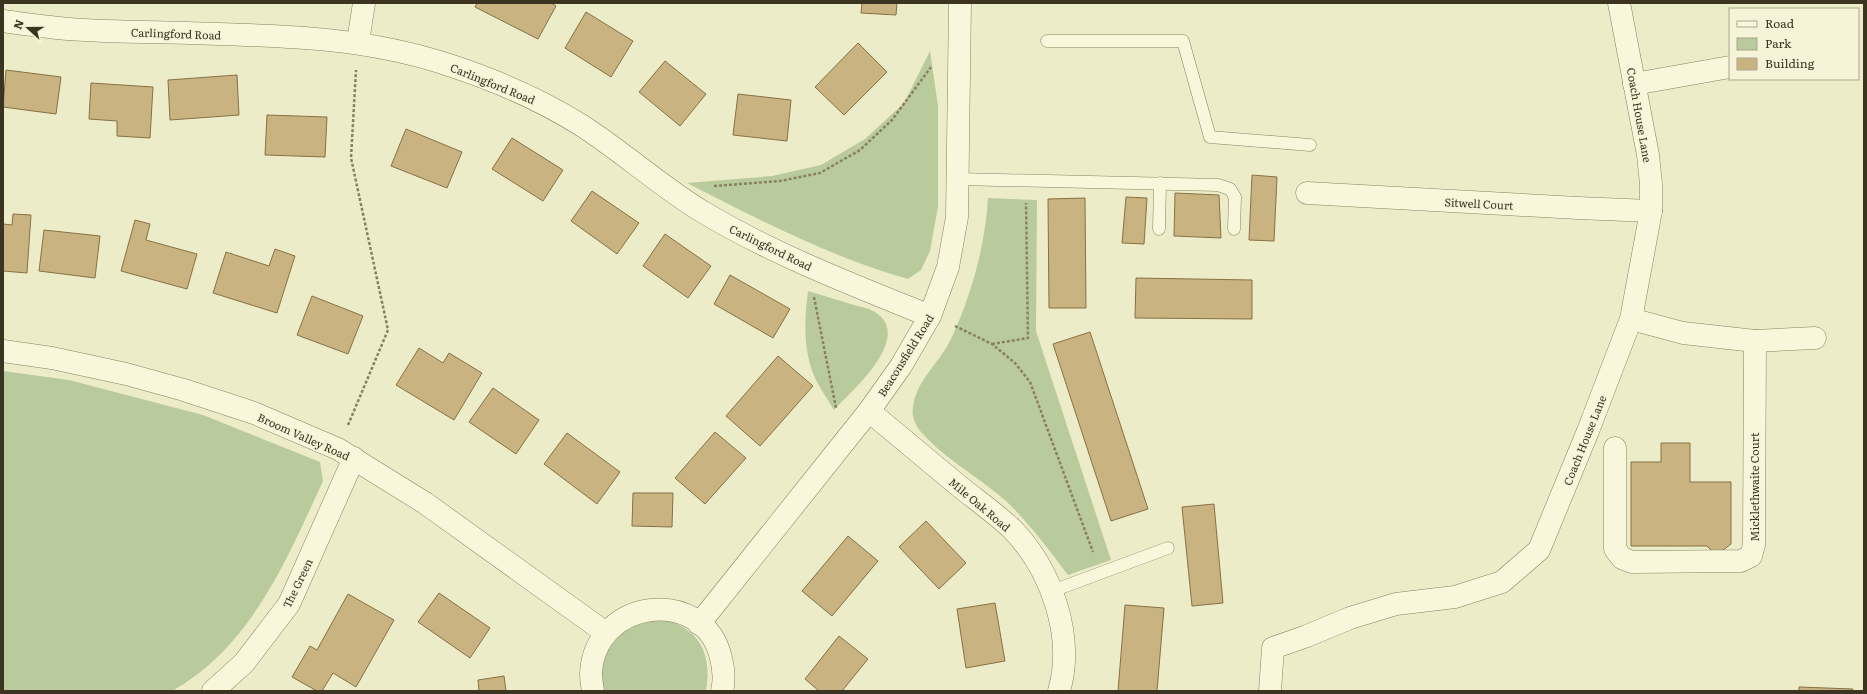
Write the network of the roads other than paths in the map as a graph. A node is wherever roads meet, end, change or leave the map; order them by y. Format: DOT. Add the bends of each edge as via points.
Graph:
graph roads {
  1 [pos="364,3"];
  2 [pos="960,3"];
  3 [pos="1619,3"];
  4 [pos="3,21"];
  5 [pos="1048,41"];
  6 [pos="358,42"];
  7 [pos="1729,67"];
  8 [pos="1634,84"];
  9 [pos="1310,145"];
  10 [pos="958,179"];
  11 [pos="1160,183"];
  12 [pos="1307,193"];
  13 [pos="1651,210"];
  14 [pos="1159,229"];
  15 [pos="1234,229"];
  16 [pos="930,316"];
  17 [pos="1631,319"];
  18 [pos="1814,338"];
  19 [pos="1755,341"];
  20 [pos="3,351"];
  21 [pos="869,411"];
  22 [pos="1615,448"];
  23 [pos="346,453"];
  24 [pos="1168,548"];
  25 [pos="1052,591"];
  26 [pos="700,624"];
  27 [pos="606,632"];
  28 [pos="213,691"];
  29 [pos="593,691"];
  30 [pos="722,691"];
  31 [pos="1059,691"];
  32 [pos="1270,691"];
  1 -- 6 [label="street"];
  2 -- 10 [label="street, Beaconsfield Road"];
  3 -- 8 [label="street, Coach House Lane"];
  4 -- 6 [label="street, Carlingford Road" via="67,29 288,36"];
  5 -- 9 [label="lane" via="1183,41 1210,137"];
  6 -- 16 [label="street, Carlingford Road" via="409,52 451,65 538,101 582,125 669,190 739,233 808,266"];
  7 -- 8 [label="street"];
  8 -- 13 [label="street, Coach House Lane" via="1648,155"];
  10 -- 11 [label="lane"];
  10 -- 16 [label="street, Beaconsfield Road" via="957,217 948,267"];
  11 -- 14 [label="lane"];
  11 -- 15 [label="lane" via="1218,185 1230,189 1235,197"];
  12 -- 13 [label="street, Sitwell Court" via="1570,208"];
  13 -- 17 [label="street, Coach House Lane"];
  16 -- 21 [label="street, Beaconsfield Road" via="901,366"];
  17 -- 19 [label="street" via="1683,333"];
  17 -- 32 [label="street, Coach House Lane" via="1539,550 1502,582 1455,597 1396,604 1350,618 1273,648"];
  18 -- 19 [label="street"];
  19 -- 22 [label="street, Micklethwaite Court" via="1754,545 1750,556 1741,562 1632,562 1622,558 1615,549"];
  20 -- 23 [label="street, Broom Valley Road" via="52,358 184,390 254,413"];
  21 -- 25 [label="street, Mile Oak Road" via="1012,530 1037,561"];
  21 -- 26 [label="street, Beaconsfield Road"];
  23 -- 27 [label="street, Broom Valley Road" via="425,503"];
  23 -- 28 [label="street, The Green" via="289,604 244,663"];
  24 -- 25 [label="lane"];
  25 -- 31 [label="street, Mile Oak Road" via="1061,626 1064,653"];
  26 -- 27 [label="street" via="687,615 664,608 645,609 624,617"];
  26 -- 30 [label="street" via="719,648 724,670"];
  27 -- 29 [label="street" via="596,650 591,673"];
}
